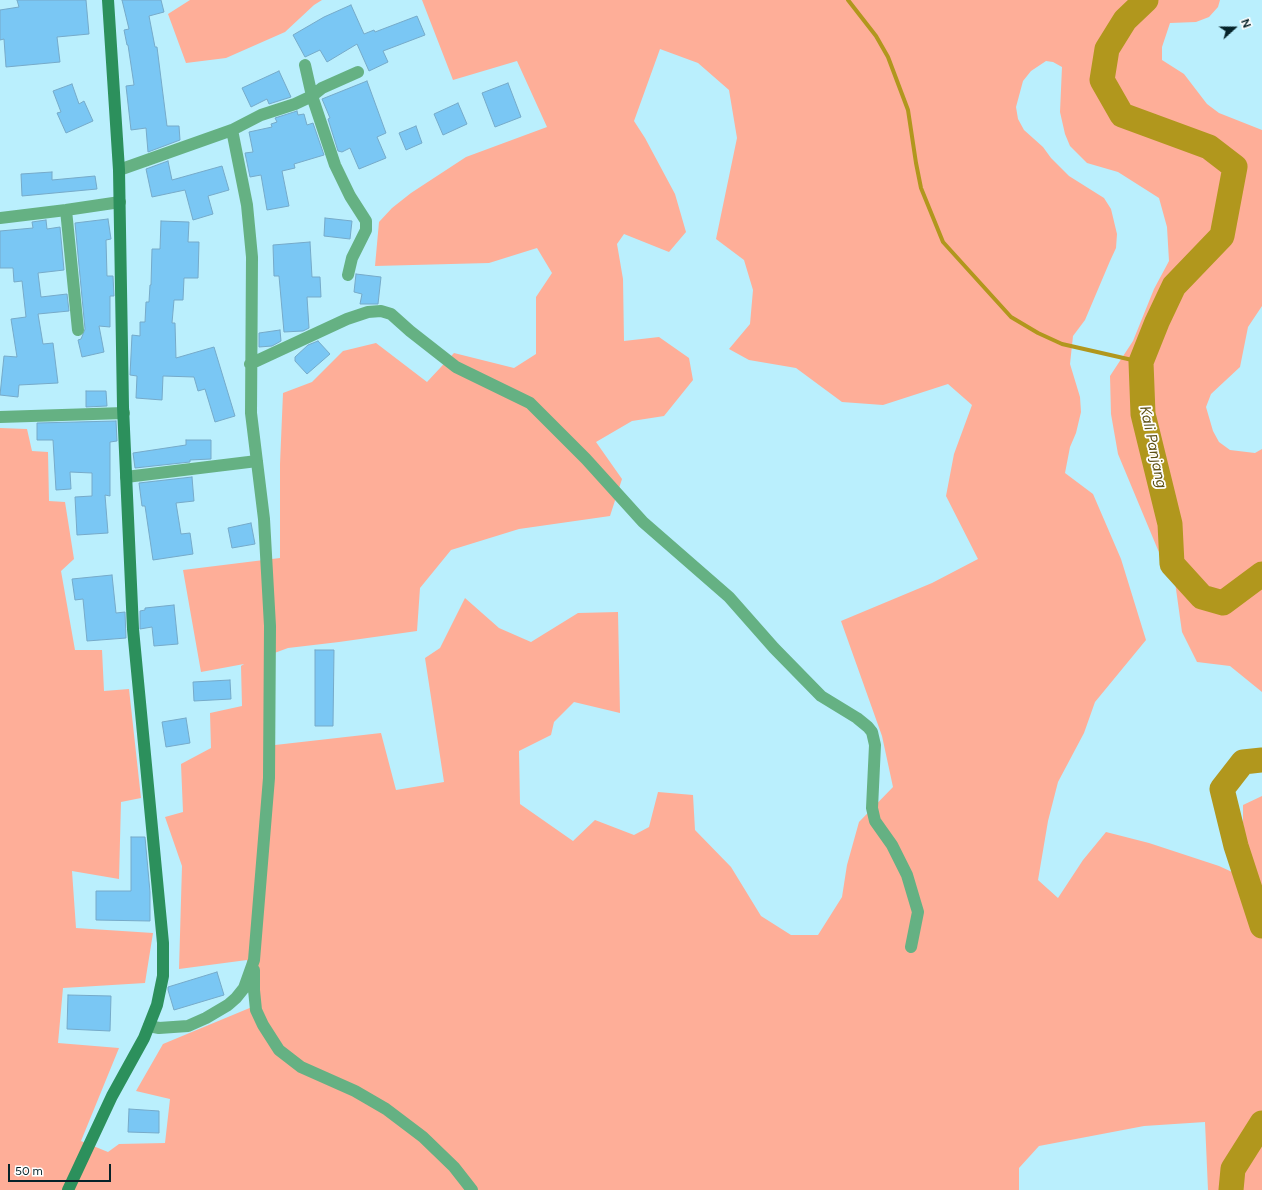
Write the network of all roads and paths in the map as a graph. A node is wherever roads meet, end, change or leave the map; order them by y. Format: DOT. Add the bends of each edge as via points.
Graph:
graph roads {
  1 [pos="108,0"];
  2 [pos="305,65"];
  3 [pos="358,72"];
  4 [pos="312,96"];
  5 [pos="232,130"];
  6 [pos="119,170"];
  7 [pos="120,202"];
  8 [pos="66,210"];
  9 [pos="0,218"];
  10 [pos="348,275"];
  11 [pos="78,330"];
  12 [pos="250,364"];
  13 [pos="124,413"];
  14 [pos="0,417"];
  15 [pos="257,461"];
  16 [pos="126,477"];
  17 [pos="911,947"];
  18 [pos="254,960"];
  19 [pos="149,1026"];
  20 [pos="68,1190"];
  21 [pos="472,1190"];
  1 -- 6 [label="street"];
  2 -- 4 [label="street"];
  3 -- 4 [label="street" via="322,88"];
  4 -- 5 [label="street"];
  4 -- 10 [label="street" via="335,165 366,221 366,230 352,258"];
  5 -- 6 [label="street"];
  5 -- 12 [label="street" via="247,205 252,257"];
  6 -- 7 [label="street"];
  7 -- 8 [label="street"];
  7 -- 13 [label="street"];
  8 -- 9 [label="street"];
  8 -- 11 [label="street"];
  12 -- 15 [label="street" via="251,413"];
  12 -- 17 [label="street" via="347,319 368,312 381,311 391,314 456,367 530,403 586,459 643,522 729,597 821,696 856,718 872,732 875,745 872,808 875,821 892,845 907,874 918,912"];
  13 -- 14 [label="street"];
  13 -- 16 [label="street"];
  15 -- 16 [label="street"];
  15 -- 18 [label="street" via="264,519 270,626 269,778"];
  16 -- 19 [label="street" via="133,629 163,943 163,976 157,1005"];
  18 -- 19 [label="street" via="244,988 228,1006 188,1026"];
  18 -- 21 [label="street" via="256,1010 279,1050 301,1067 355,1091 386,1109 423,1137 454,1167"];
  19 -- 20 [label="street" via="112,1096"];
}
